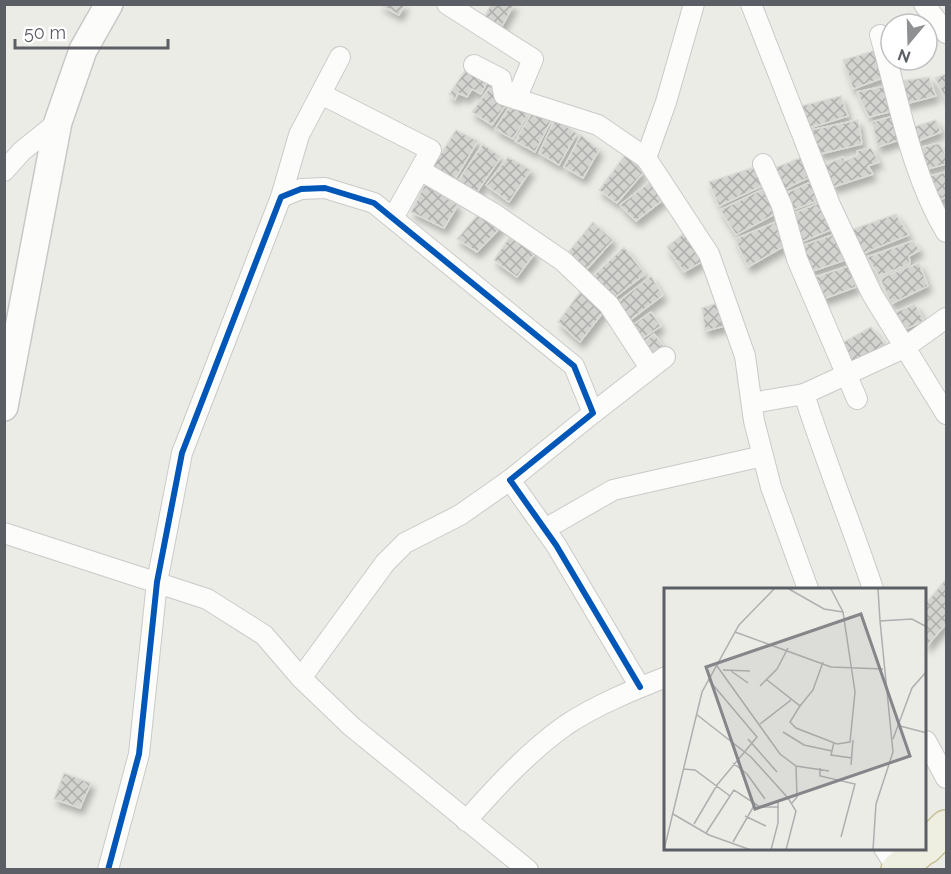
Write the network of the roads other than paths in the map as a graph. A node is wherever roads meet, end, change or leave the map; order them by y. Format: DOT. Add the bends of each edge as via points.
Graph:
graph roads {
  1 [pos="109,4"];
  2 [pos="447,4"];
  3 [pos="694,4"];
  4 [pos="751,4"];
  5 [pos="924,4"];
  6 [pos="946,29"];
  7 [pos="340,57"];
  8 [pos="474,65"];
  9 [pos="890,72"];
  10 [pos="321,94"];
  11 [pos="516,99"];
  12 [pos="58,122"];
  13 [pos="646,158"];
  14 [pos="763,164"];
  15 [pos="420,170"];
  16 [pos="4,171"];
  17 [pos="281,197"];
  18 [pos="393,218"];
  19 [pos="946,232"];
  20 [pos="946,318"];
  21 [pos="904,348"];
  22 [pos="846,375"];
  23 [pos="804,394"];
  24 [pos="857,399"];
  25 [pos="752,403"];
  26 [pos="4,407"];
  27 [pos="593,413"];
  28 [pos="946,414"];
  29 [pos="763,456"];
  30 [pos="510,480"];
  31 [pos="545,529"];
  32 [pos="4,533"];
  33 [pos="157,582"];
  34 [pos="808,588"];
  35 [pos="873,588"];
  36 [pos="301,678"];
  37 [pos="664,678"];
  38 [pos="640,687"];
  39 [pos="927,743"];
  40 [pos="946,778"];
  41 [pos="466,821"];
  42 [pos="946,827"];
  43 [pos="927,846"];
  44 [pos="885,850"];
  45 [pos="923,850"];
  46 [pos="108,870"];
  47 [pos="528,870"];
  48 [pos="898,870"];
  1 -- 12 [label="street" via="83,50"];
  2 -- 11 [label="street" via="533,59"];
  3 -- 13 [label="street"];
  4 -- 21 [label="street" via="830,205 872,294"];
  5 -- 6 [label="street"];
  7 -- 10 [label="street"];
  8 -- 11 [label="street" via="501,79 504,95"];
  9 -- 19 [label="street" via="916,167"];
  10 -- 15 [label="street" via="430,150"];
  10 -- 17 [label="street" via="299,135"];
  11 -- 13 [label="street" via="598,125"];
  12 -- 16 [label="street"];
  12 -- 26 [label="street"];
  13 -- 25 [label="street" via="709,254 745,356"];
  14 -- 22 [label="street" via="782,206 797,259"];
  15 -- 18 [label="street"];
  15 -- 27 [label="street" via="563,261 609,304 657,362"];
  17 -- 18 [label="street" via="301,189 325,188 374,203"];
  17 -- 33 [label="street" via="182,453"];
  18 -- 27 [label="street" via="574,366"];
  20 -- 21 [label="street"];
  21 -- 22 [label="street"];
  21 -- 28 [label="street"];
  22 -- 23 [label="street"];
  22 -- 24 [label="street"];
  23 -- 25 [label="street"];
  23 -- 35 [label="street"];
  25 -- 29 [label="street"];
  27 -- 30 [label="street"];
  29 -- 31 [label="street" via="613,490"];
  29 -- 34 [label="street"];
  30 -- 31 [label="street"];
  30 -- 36 [label="street" via="460,515 405,543 378,571"];
  31 -- 38 [label="street"];
  32 -- 33 [label="street"];
  33 -- 36 [label="street" via="207,600 264,635"];
  33 -- 46 [label="street" via="139,754"];
  36 -- 41 [label="street" via="351,726"];
  37 -- 38 [label="street"];
  38 -- 41 [label="street" via="567,725 509,772"];
  39 -- 40 [label="street"];
  41 -- 47 [label="street"];
  42 -- 43 [label="highway"];
  44 -- 48 [label="street"];
  45 -- 48 [label="highway"];
}
